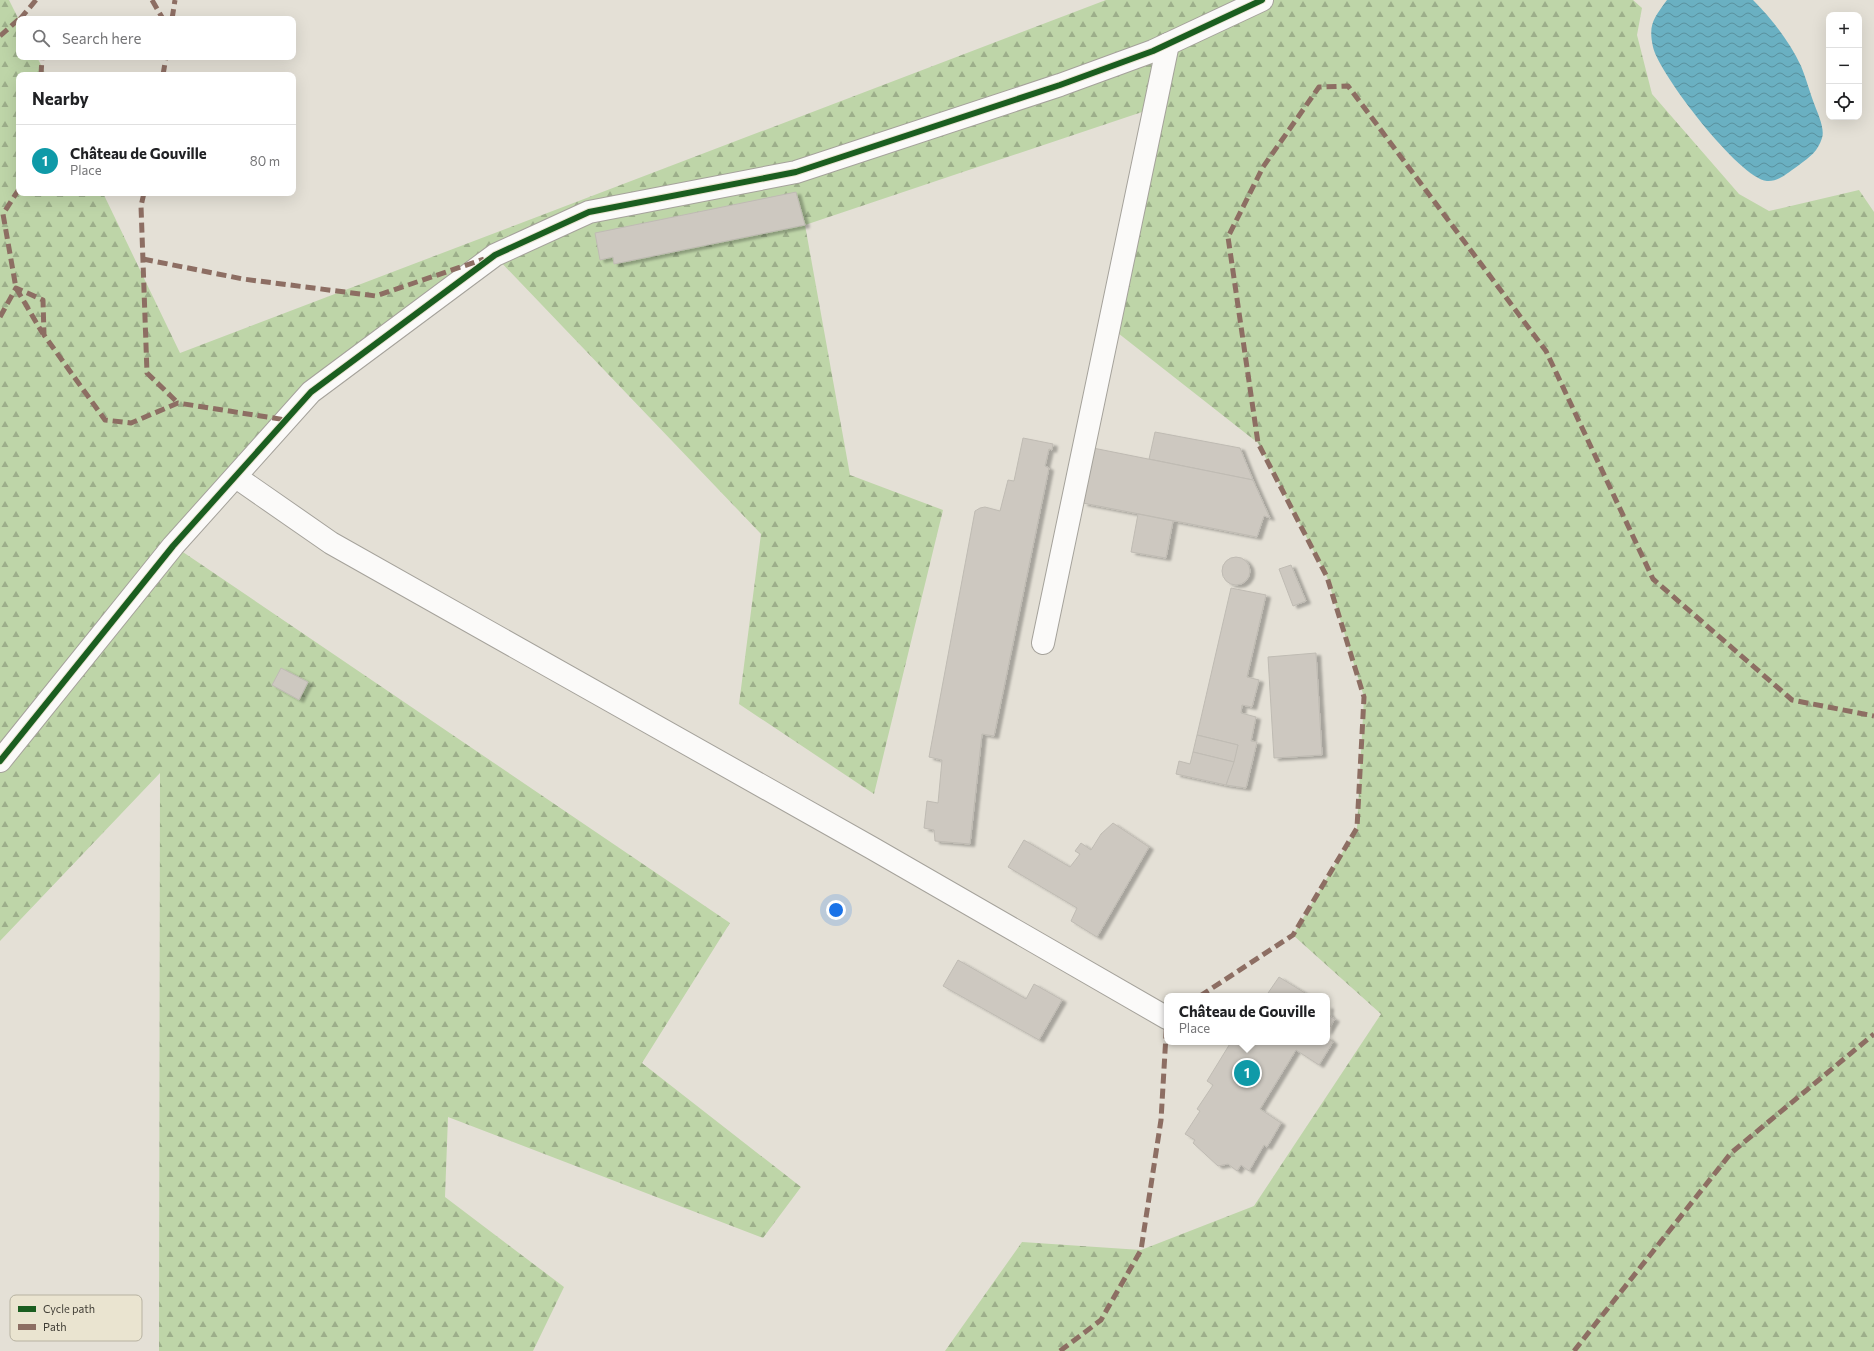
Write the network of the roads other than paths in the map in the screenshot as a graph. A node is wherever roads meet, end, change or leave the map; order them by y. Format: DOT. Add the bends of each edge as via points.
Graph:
graph roads {
  1 [pos="1262,0"];
  2 [pos="1168,44"];
  3 [pos="236,477"];
  4 [pos="1043,643"];
  5 [pos="0,761"];
  6 [pos="1164,1016"];
  1 -- 2 [label="street"];
  2 -- 3 [label="street" via="1060,85 796,172 589,212 495,255 311,392"];
  2 -- 4 [label="street"];
  3 -- 5 [label="street" via="173,546"];
  3 -- 6 [label="street" via="331,543 872,848"];
}
